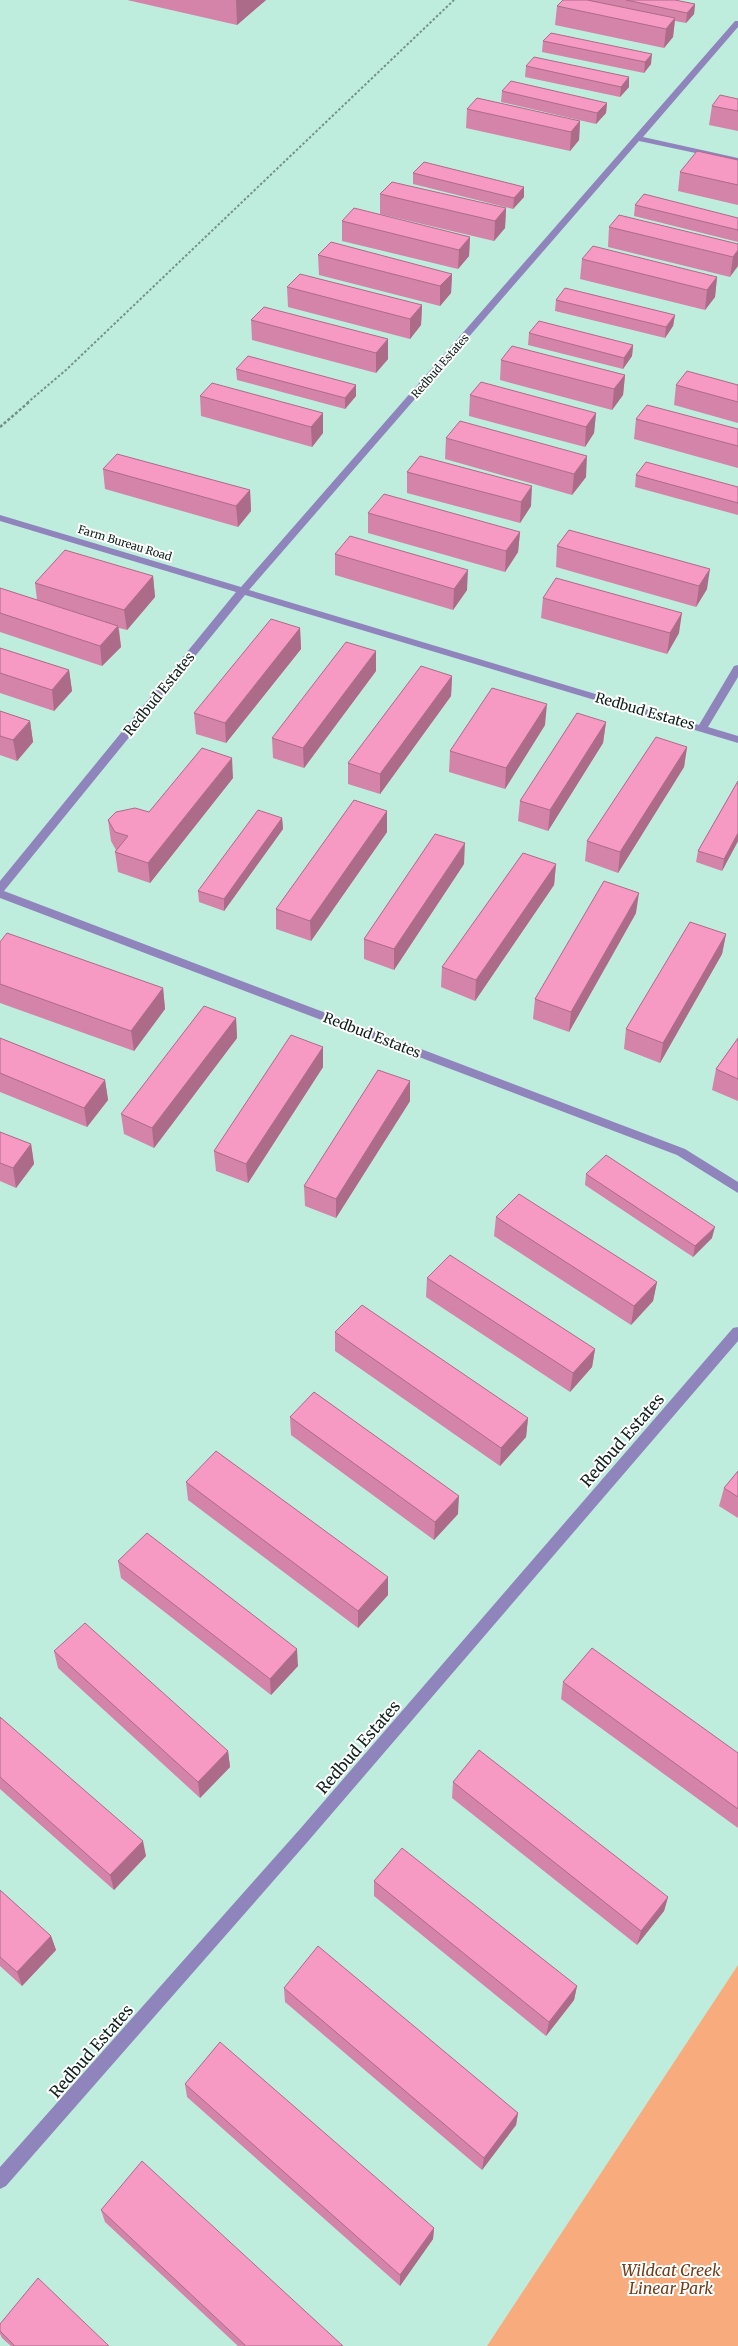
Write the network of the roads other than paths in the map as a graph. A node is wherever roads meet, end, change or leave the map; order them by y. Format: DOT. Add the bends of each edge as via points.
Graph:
graph roads {
  1 [pos="738,23"];
  2 [pos="636,138"];
  3 [pos="738,160"];
  4 [pos="0,518"];
  5 [pos="242,592"];
  6 [pos="738,668"];
  7 [pos="702,728"];
  8 [pos="738,740"];
  9 [pos="0,889"];
  10 [pos="0,894"];
  11 [pos="738,1188"];
  12 [pos="738,1332"];
  13 [pos="0,2180"];
  1 -- 2 [label="street, Redbud Estates"];
  2 -- 3 [label="street"];
  2 -- 5 [label="street, Redbud Estates"];
  4 -- 5 [label="street, Farm Bureau Road"];
  5 -- 7 [label="street, Redbud Estates"];
  5 -- 9 [label="street, Redbud Estates"];
  6 -- 7 [label="street, Redbud Estates"];
  7 -- 8 [label="street, Redbud Estates"];
  10 -- 11 [label="street, Redbud Estates" via="681,1152"];
  12 -- 13 [label="street, Redbud Estates" via="306,1834"];
}
